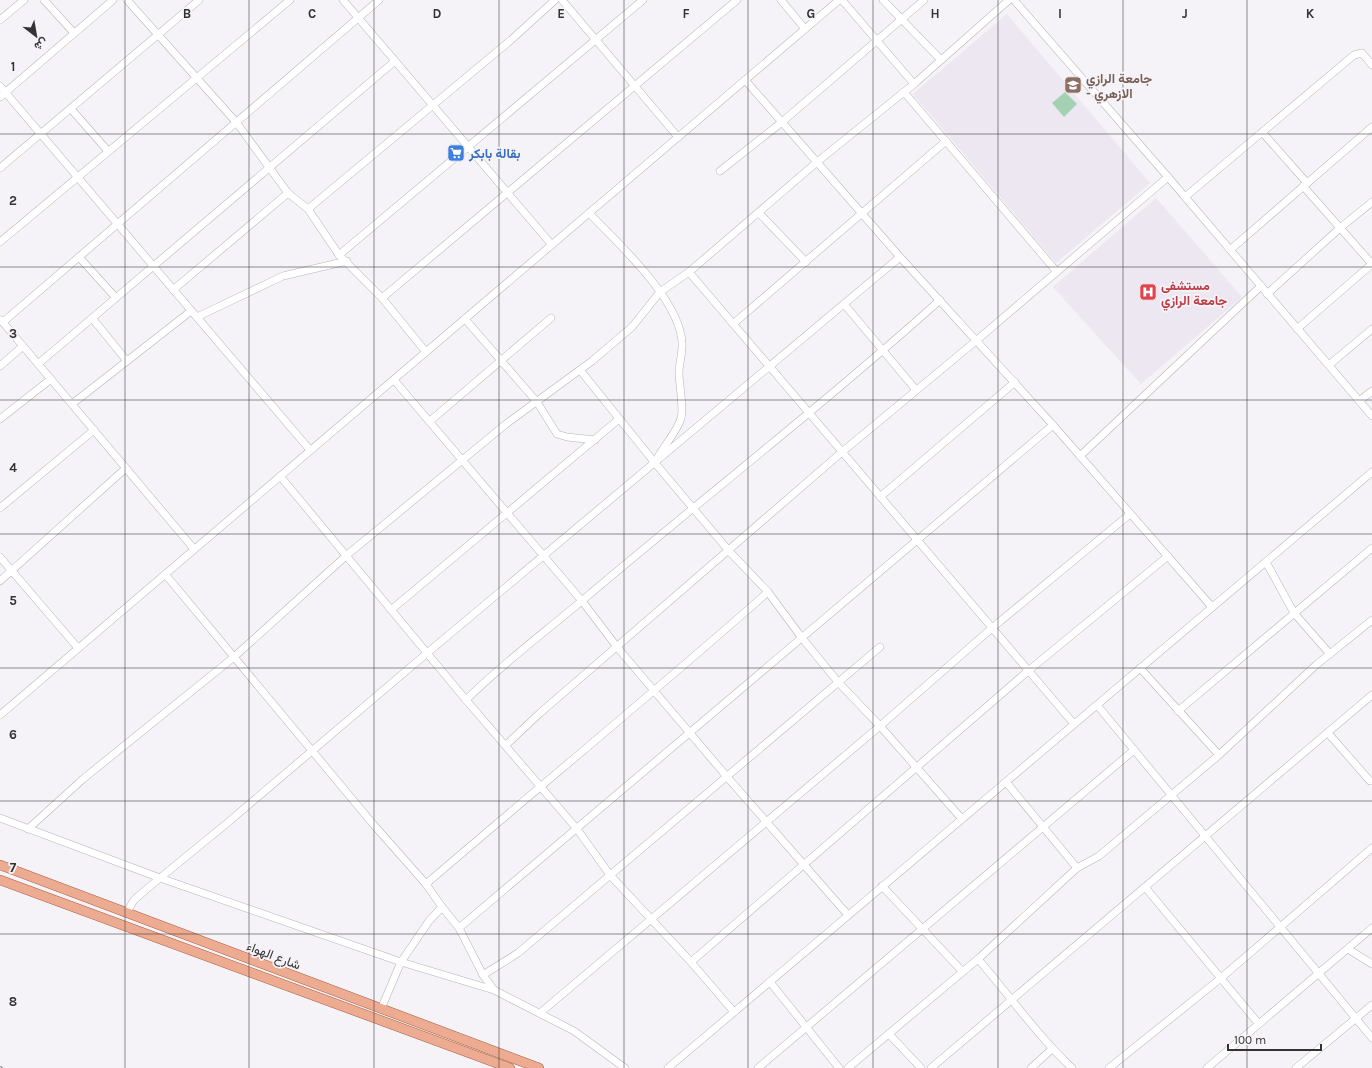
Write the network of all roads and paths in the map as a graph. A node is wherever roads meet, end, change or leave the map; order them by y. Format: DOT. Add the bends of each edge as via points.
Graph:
graph roads {
  1 [pos="24,0"];
  2 [pos="44,0"];
  3 [pos="113,0"];
  4 [pos="127,0"];
  5 [pos="199,0"];
  6 [pos="290,0"];
  7 [pos="343,0"];
  8 [pos="379,0"];
  9 [pos="555,0"];
  10 [pos="562,0"];
  11 [pos="643,0"];
  12 [pos="737,0"];
  13 [pos="781,0"];
  14 [pos="841,0"];
  15 [pos="883,0"];
  16 [pos="924,0"];
  17 [pos="1010,0"];
  18 [pos="1014,0"];
  19 [pos="358,18"];
  20 [pos="0,20"];
  21 [pos="901,20"];
  22 [pos="805,29"];
  23 [pos="74,33"];
  24 [pos="158,35"];
  25 [pos="596,40"];
  26 [pos="877,40"];
  27 [pos="941,60"];
  28 [pos="394,61"];
  29 [pos="1372,65"];
  30 [pos="196,78"];
  31 [pos="745,80"];
  32 [pos="914,84"];
  33 [pos="0,86"];
  34 [pos="635,86"];
  35 [pos="904,92"];
  36 [pos="3,94"];
  37 [pos="432,104"];
  38 [pos="71,108"];
  39 [pos="236,122"];
  40 [pos="782,122"];
  41 [pos="1372,127"];
  42 [pos="1262,132"];
  43 [pos="40,134"];
  44 [pos="678,137"];
  45 [pos="946,141"];
  46 [pos="468,147"];
  47 [pos="108,152"];
  48 [pos="817,162"];
  49 [pos="0,168"];
  50 [pos="269,169"];
  51 [pos="720,171"];
  52 [pos="77,177"];
  53 [pos="1168,177"];
  54 [pos="1305,185"];
  55 [pos="288,193"];
  56 [pos="508,193"];
  57 [pos="1185,197"];
  58 [pos="1372,202"];
  59 [pos="308,209"];
  60 [pos="589,213"];
  61 [pos="759,213"];
  62 [pos="862,213"];
  63 [pos="117,224"];
  64 [pos="1340,228"];
  65 [pos="0,242"];
  66 [pos="552,245"];
  67 [pos="1230,250"];
  68 [pos="339,255"];
  69 [pos="79,257"];
  70 [pos="900,257"];
  71 [pos="347,261"];
  72 [pos="806,262"];
  73 [pos="1372,264"];
  74 [pos="154,267"];
  75 [pos="688,272"];
  76 [pos="1057,272"];
  77 [pos="1261,286"];
  78 [pos="173,290"];
  79 [pos="660,292"];
  80 [pos="1267,294"];
  81 [pos="116,298"];
  82 [pos="382,298"];
  83 [pos="940,300"];
  84 [pos="844,304"];
  85 [pos="192,311"];
  86 [pos="197,317"];
  87 [pos="92,318"];
  88 [pos="465,318"];
  89 [pos="551,318"];
  90 [pos="1,320"];
  91 [pos="733,324"];
  92 [pos="1297,329"];
  93 [pos="1372,329"];
  94 [pos="977,340"];
  95 [pos="23,346"];
  96 [pos="884,351"];
  97 [pos="426,352"];
  98 [pos="500,360"];
  99 [pos="127,361"];
  100 [pos="38,364"];
  101 [pos="1329,365"];
  102 [pos="0,366"];
  103 [pos="769,366"];
  104 [pos="580,370"];
  105 [pos="50,379"];
  106 [pos="394,380"];
  107 [pos="1015,382"];
  108 [pos="916,390"];
  109 [pos="1372,391"];
  110 [pos="1359,401"];
  111 [pos="537,402"];
  112 [pos="72,404"];
  113 [pos="809,413"];
  114 [pos="1372,416"];
  115 [pos="0,419"];
  116 [pos="619,419"];
  117 [pos="430,421"];
  118 [pos="1053,425"];
  119 [pos="94,430"];
  120 [pos="595,440"];
  121 [pos="310,450"];
  122 [pos="842,452"];
  123 [pos="1080,456"];
  124 [pos="462,459"];
  125 [pos="655,463"];
  126 [pos="126,468"];
  127 [pos="1372,472"];
  128 [pos="280,476"];
  129 [pos="880,497"];
  130 [pos="0,508"];
  131 [pos="694,508"];
  132 [pos="506,512"];
  133 [pos="1130,514"];
  134 [pos="917,540"];
  135 [pos="1372,548"];
  136 [pos="194,549"];
  137 [pos="729,551"];
  138 [pos="346,555"];
  139 [pos="544,556"];
  140 [pos="1168,556"];
  141 [pos="0,557"];
  142 [pos="1266,562"];
  143 [pos="12,571"];
  144 [pos="166,574"];
  145 [pos="0,581"];
  146 [pos="768,592"];
  147 [pos="582,601"];
  148 [pos="1212,607"];
  149 [pos="391,610"];
  150 [pos="1294,613"];
  151 [pos="1372,620"];
  152 [pos="992,628"];
  153 [pos="802,638"];
  154 [pos="617,646"];
  155 [pos="880,647"];
  156 [pos="78,648"];
  157 [pos="426,654"];
  158 [pos="1330,654"];
  159 [pos="234,657"];
  160 [pos="1140,668"];
  161 [pos="1028,671"];
  162 [pos="838,682"];
  163 [pos="655,692"];
  164 [pos="1372,695"];
  165 [pos="466,700"];
  166 [pos="1097,705"];
  167 [pos="1178,711"];
  168 [pos="0,715"];
  169 [pos="1074,724"];
  170 [pos="880,726"];
  171 [pos="690,733"];
  172 [pos="1328,733"];
  173 [pos="506,745"];
  174 [pos="1134,750"];
  175 [pos="312,751"];
  176 [pos="1218,755"];
  177 [pos="917,767"];
  178 [pos="726,777"];
  179 [pos="1370,781"];
  180 [pos="1006,782"];
  181 [pos="541,786"];
  182 [pos="1171,795"];
  183 [pos="0,818"];
  184 [pos="962,819"];
  185 [pos="766,822"];
  186 [pos="1044,827"];
  187 [pos="28,829"];
  188 [pos="578,829"];
  189 [pos="1206,836"];
  190 [pos="1372,848"];
  191 [pos="0,865"];
  192 [pos="804,865"];
  193 [pos="1077,868"];
  194 [pos="610,875"];
  195 [pos="160,878"];
  196 [pos="0,880"];
  197 [pos="426,884"];
  198 [pos="882,886"];
  199 [pos="1145,888"];
  200 [pos="442,907"];
  201 [pos="127,912"];
  202 [pos="848,915"];
  203 [pos="651,919"];
  204 [pos="1280,927"];
  205 [pos="459,928"];
  206 [pos="1372,928"];
  207 [pos="921,929"];
  208 [pos="1348,949"];
  209 [pos="978,959"];
  210 [pos="401,962"];
  211 [pos="691,962"];
  212 [pos="1372,964"];
  213 [pos="962,971"];
  214 [pos="1318,974"];
  215 [pos="483,975"];
  216 [pos="1221,978"];
  217 [pos="770,982"];
  218 [pos="494,990"];
  219 [pos="1013,999"];
  220 [pos="1372,1005"];
  221 [pos="382,1009"];
  222 [pos="734,1012"];
  223 [pos="540,1013"];
  224 [pos="1356,1019"];
  225 [pos="1258,1023"];
  226 [pos="805,1027"];
  227 [pos="888,1034"];
  228 [pos="1372,1038"];
  229 [pos="1052,1049"];
  230 [pos="510,1068"];
  231 [pos="539,1068"];
  232 [pos="625,1068"];
  233 [pos="668,1068"];
  234 [pos="758,1068"];
  235 [pos="839,1068"];
  236 [pos="848,1068"];
  237 [pos="921,1068"];
  238 [pos="931,1068"];
  239 [pos="1031,1068"];
  240 [pos="1072,1068"];
  241 [pos="1109,1068"];
  242 [pos="1207,1068"];
  243 [pos="1296,1068"];
  1 -- 20 [label="street"];
  2 -- 23 [label="street"];
  3 -- 23 [label="street"];
  4 -- 24 [label="street"];
  5 -- 24 [label="street"];
  6 -- 30 [label="street"];
  7 -- 19 [label="street"];
  8 -- 19 [label="street"];
  9 -- 37 [label="street" via="511,40"];
  10 -- 25 [label="street"];
  11 -- 25 [label="street"];
  12 -- 34 [label="street"];
  13 -- 22 [label="street"];
  14 -- 22 [label="street"];
  14 -- 26 [label="street"];
  15 -- 21 [label="street"];
  16 -- 21 [label="street"];
  17 -- 27 [label="street"];
  18 -- 53 [label="street"];
  19 -- 28 [label="street"];
  19 -- 39 [label="street"];
  21 -- 26 [label="street"];
  21 -- 27 [label="street"];
  22 -- 31 [label="street"];
  23 -- 36 [label="street"];
  24 -- 30 [label="street"];
  24 -- 38 [label="street"];
  25 -- 34 [label="street"];
  25 -- 46 [label="street"];
  26 -- 32 [label="street"];
  26 -- 40 [label="street"];
  27 -- 32 [label="street"];
  28 -- 37 [label="street"];
  28 -- 50 [label="street"];
  29 -- 42 [label="street" via="1362,53 1357,53"];
  30 -- 39 [label="street"];
  30 -- 47 [label="street"];
  31 -- 40 [label="street"];
  31 -- 44 [label="street"];
  32 -- 35 [label="street"];
  33 -- 36 [label="street"];
  34 -- 44 [label="street"];
  34 -- 56 [label="street"];
  35 -- 45 [label="street"];
  35 -- 48 [label="street"];
  36 -- 43 [label="street"];
  37 -- 46 [label="street"];
  37 -- 59 [label="street"];
  38 -- 43 [label="street"];
  38 -- 47 [label="street"];
  39 -- 50 [label="street"];
  39 -- 63 [label="street"];
  40 -- 48 [label="street"];
  40 -- 51 [label="street"];
  41 -- 54 [label="street"];
  42 -- 54 [label="street"];
  42 -- 57 [label="street"];
  43 -- 49 [label="street"];
  43 -- 52 [label="street"];
  44 -- 60 [label="street"];
  45 -- 62 [label="street"];
  45 -- 76 [label="street"];
  46 -- 56 [label="street"];
  46 -- 68 [label="street"];
  47 -- 52 [label="street"];
  48 -- 61 [label="street"];
  48 -- 62 [label="street"];
  50 -- 55 [label="street"];
  50 -- 74 [label="street"];
  52 -- 63 [label="street"];
  52 -- 65 [label="street"];
  53 -- 57 [label="street"];
  53 -- 76 [label="street"];
  54 -- 64 [label="street"];
  54 -- 67 [label="street"];
  55 -- 59 [label="street"];
  55 -- 78 [label="street"];
  56 -- 66 [label="street"];
  56 -- 82 [label="street"];
  57 -- 67 [label="street"];
  58 -- 64 [label="street"];
  59 -- 68 [label="street"];
  60 -- 66 [label="street"];
  60 -- 79 [label="street" via="633,258"];
  61 -- 72 [label="street"];
  61 -- 75 [label="street"];
  62 -- 70 [label="street"];
  62 -- 72 [label="street"];
  63 -- 69 [label="street"];
  63 -- 74 [label="street"];
  64 -- 73 [label="street"];
  64 -- 80 [label="street"];
  66 -- 88 [label="street"];
  67 -- 77 [label="street"];
  68 -- 71 [label="street"];
  69 -- 81 [label="street"];
  69 -- 90 [label="street"];
  70 -- 83 [label="street"];
  70 -- 84 [label="street"];
  71 -- 82 [label="street"];
  71 -- 86 [label="street" via="283,276"];
  72 -- 91 [label="street"];
  73 -- 92 [label="street"];
  74 -- 78 [label="street"];
  74 -- 81 [label="street"];
  75 -- 79 [label="street"];
  75 -- 91 [label="street"];
  76 -- 94 [label="street"];
  77 -- 80 [label="street"];
  77 -- 123 [label="street"];
  78 -- 85 [label="street"];
  79 -- 104 [label="street" via="632,327"];
  79 -- 125 [label="street" via="672,308 680,331 682,418"];
  80 -- 92 [label="street"];
  81 -- 87 [label="street"];
  82 -- 97 [label="street"];
  83 -- 94 [label="street"];
  83 -- 96 [label="street"];
  84 -- 96 [label="street"];
  84 -- 103 [label="street"];
  85 -- 86 [label="street"];
  85 -- 99 [label="street"];
  86 -- 121 [label="street"];
  87 -- 99 [label="street"];
  87 -- 100 [label="street"];
  88 -- 97 [label="street"];
  88 -- 98 [label="street"];
  89 -- 98 [label="street"];
  90 -- 95 [label="street"];
  91 -- 103 [label="street"];
  92 -- 101 [label="street"];
  93 -- 101 [label="street"];
  94 -- 107 [label="street"];
  94 -- 108 [label="street"];
  95 -- 100 [label="street"];
  95 -- 102 [label="street"];
  96 -- 108 [label="street"];
  96 -- 113 [label="street"];
  97 -- 106 [label="street"];
  98 -- 111 [label="street"];
  98 -- 117 [label="street"];
  99 -- 112 [label="street"];
  100 -- 105 [label="street"];
  101 -- 110 [label="street"];
  103 -- 113 [label="street"];
  103 -- 125 [label="street"];
  104 -- 111 [label="street"];
  104 -- 116 [label="street"];
  105 -- 112 [label="street"];
  105 -- 115 [label="street"];
  106 -- 117 [label="street"];
  106 -- 121 [label="street"];
  107 -- 118 [label="street"];
  107 -- 129 [label="street"];
  108 -- 122 [label="street"];
  109 -- 110 [label="street"];
  110 -- 114 [label="street"];
  111 -- 120 [label="street" via="557,434"];
  111 -- 124 [label="street"];
  112 -- 119 [label="street"];
  113 -- 122 [label="street"];
  113 -- 131 [label="street"];
  116 -- 120 [label="street"];
  116 -- 125 [label="street"];
  117 -- 124 [label="street"];
  118 -- 123 [label="street"];
  118 -- 134 [label="street"];
  119 -- 126 [label="street"];
  119 -- 130 [label="street"];
  120 -- 132 [label="street"];
  121 -- 128 [label="street"];
  122 -- 129 [label="street"];
  122 -- 137 [label="street"];
  123 -- 133 [label="street"];
  124 -- 132 [label="street"];
  124 -- 138 [label="street"];
  125 -- 131 [label="street"];
  125 -- 139 [label="street"];
  126 -- 136 [label="street"];
  126 -- 143 [label="street"];
  127 -- 142 [label="street"];
  128 -- 136 [label="street"];
  128 -- 138 [label="street"];
  129 -- 134 [label="street"];
  131 -- 137 [label="street"];
  131 -- 147 [label="street"];
  132 -- 139 [label="street"];
  132 -- 149 [label="street"];
  133 -- 140 [label="street"];
  133 -- 152 [label="street"];
  134 -- 152 [label="street"];
  134 -- 153 [label="street"];
  135 -- 150 [label="street"];
  136 -- 144 [label="street"];
  137 -- 146 [label="street"];
  137 -- 154 [label="street"];
  138 -- 149 [label="street"];
  138 -- 159 [label="street"];
  139 -- 147 [label="street"];
  139 -- 157 [label="street"];
  140 -- 148 [label="street"];
  140 -- 161 [label="street"];
  141 -- 143 [label="street"];
  142 -- 148 [label="street"];
  142 -- 150 [label="street"];
  143 -- 145 [label="street"];
  143 -- 156 [label="street"];
  144 -- 156 [label="street"];
  144 -- 159 [label="street"];
  146 -- 153 [label="street"];
  146 -- 163 [label="street"];
  147 -- 154 [label="street"];
  147 -- 165 [label="street" via="522,648"];
  148 -- 160 [label="street"];
  149 -- 157 [label="street"];
  150 -- 158 [label="street"];
  150 -- 167 [label="street"];
  151 -- 158 [label="street"];
  152 -- 161 [label="street"];
  152 -- 170 [label="street"];
  153 -- 162 [label="street"];
  153 -- 171 [label="street"];
  154 -- 163 [label="street"];
  154 -- 173 [label="street"];
  155 -- 162 [label="street"];
  156 -- 168 [label="street"];
  157 -- 165 [label="street"];
  157 -- 175 [label="street"];
  158 -- 176 [label="street"];
  159 -- 175 [label="street"];
  159 -- 187 [label="street" via="83,779"];
  160 -- 166 [label="street"];
  160 -- 167 [label="street"];
  161 -- 169 [label="street"];
  161 -- 177 [label="street"];
  162 -- 170 [label="street"];
  162 -- 178 [label="street"];
  163 -- 171 [label="street"];
  163 -- 181 [label="street"];
  164 -- 172 [label="street"];
  165 -- 173 [label="street"];
  166 -- 169 [label="street"];
  166 -- 174 [label="street"];
  167 -- 176 [label="street"];
  169 -- 180 [label="street"];
  170 -- 177 [label="street"];
  170 -- 185 [label="street"];
  171 -- 178 [label="street"];
  171 -- 188 [label="street"];
  172 -- 179 [label="street"];
  172 -- 189 [label="street"];
  173 -- 181 [label="street"];
  174 -- 182 [label="street"];
  174 -- 186 [label="street"];
  175 -- 195 [label="street"];
  175 -- 197 [label="street"];
  176 -- 182 [label="street"];
  177 -- 184 [label="street"];
  177 -- 192 [label="street"];
  178 -- 185 [label="street"];
  178 -- 194 [label="street"];
  180 -- 184 [label="street"];
  180 -- 186 [label="street"];
  181 -- 188 [label="street"];
  181 -- 197 [label="street"];
  182 -- 189 [label="street"];
  182 -- 193 [label="street" via="1099,856"];
  183 -- 187 [label="street"];
  184 -- 198 [label="street"];
  185 -- 192 [label="street"];
  185 -- 203 [label="street"];
  186 -- 193 [label="street"];
  186 -- 207 [label="street"];
  187 -- 195 [label="street"];
  188 -- 194 [label="street"];
  188 -- 205 [label="street"];
  189 -- 199 [label="street"];
  189 -- 204 [label="street"];
  190 -- 204 [label="street"];
  191 -- 201 [label="main road, شارع الهواء"];
  192 -- 202 [label="street"];
  192 -- 211 [label="street"];
  193 -- 209 [label="street"];
  194 -- 203 [label="street"];
  194 -- 215 [label="street" via="518,953"];
  195 -- 201 [label="street" via="134,900"];
  195 -- 210 [label="street"];
  196 -- 230 [label="main road, شارع الهواء"];
  197 -- 200 [label="street"];
  198 -- 202 [label="street"];
  198 -- 207 [label="street"];
  199 -- 216 [label="street"];
  199 -- 219 [label="street"];
  200 -- 205 [label="street"];
  200 -- 210 [label="street" via="429,921"];
  201 -- 221 [label="main road, شارع الهواء"];
  202 -- 217 [label="street"];
  203 -- 211 [label="street"];
  203 -- 223 [label="street"];
  204 -- 214 [label="street"];
  204 -- 216 [label="street"];
  205 -- 215 [label="street"];
  206 -- 208 [label="street"];
  207 -- 213 [label="street"];
  207 -- 226 [label="street"];
  208 -- 212 [label="street"];
  208 -- 214 [label="street"];
  209 -- 213 [label="street"];
  209 -- 219 [label="street"];
  210 -- 218 [label="street"];
  210 -- 221 [label="street"];
  211 -- 222 [label="street"];
  213 -- 227 [label="street"];
  214 -- 224 [label="street"];
  214 -- 225 [label="street"];
  215 -- 218 [label="street"];
  216 -- 225 [label="street"];
  216 -- 241 [label="street"];
  217 -- 222 [label="street"];
  217 -- 226 [label="street"];
  218 -- 223 [label="street"];
  219 -- 229 [label="street"];
  219 -- 238 [label="street"];
  220 -- 224 [label="street"];
  221 -- 231 [label="main road, شارع الهواء"];
  222 -- 233 [label="street"];
  223 -- 232 [label="street" via="574,1031"];
  224 -- 228 [label="street"];
  224 -- 243 [label="street"];
  225 -- 242 [label="street"];
  226 -- 234 [label="street"];
  226 -- 235 [label="street"];
  227 -- 236 [label="street"];
  227 -- 237 [label="street"];
  229 -- 239 [label="street"];
  229 -- 240 [label="street"];
}
